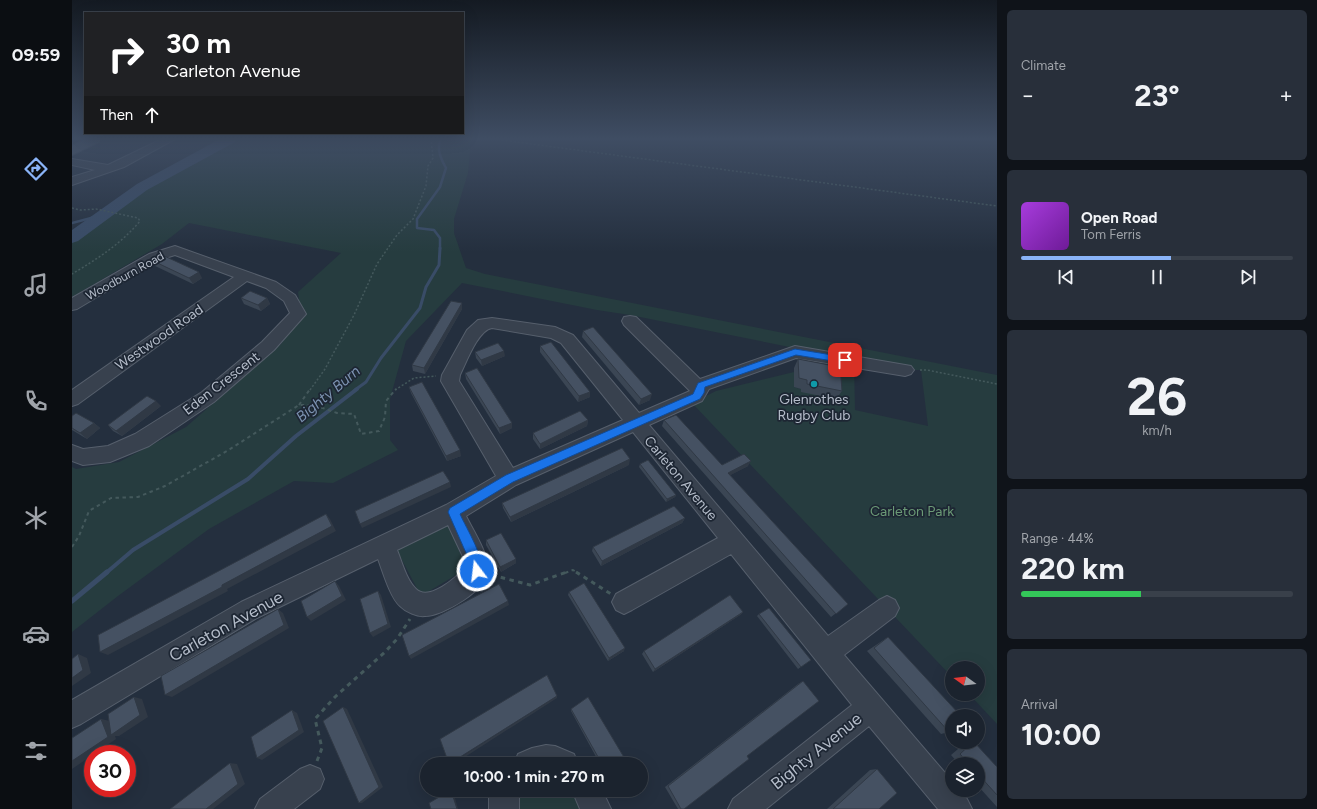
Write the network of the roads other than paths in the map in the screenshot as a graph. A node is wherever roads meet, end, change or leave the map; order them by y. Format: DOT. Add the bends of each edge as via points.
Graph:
graph roads {
  1 [pos="85,177"];
  2 [pos="72,181"];
  3 [pos="246,276"];
  4 [pos="72,306"];
  5 [pos="630,321"];
  6 [pos="905,370"];
  7 [pos="700,389"];
  8 [pos="72,399"];
  9 [pos="636,424"];
  10 [pos="72,453"];
  11 [pos="509,478"];
  12 [pos="453,512"];
  13 [pos="733,541"];
  14 [pos="384,545"];
  15 [pos="624,602"];
  16 [pos="886,608"];
  17 [pos="826,653"];
  18 [pos="871,707"];
  19 [pos="72,715"];
  20 [pos="310,779"];
  21 [pos="504,797"];
  22 [pos="590,797"];
  23 [pos="270,809"];
  24 [pos="504,809"];
  25 [pos="596,809"];
  26 [pos="743,809"];
  27 [pos="957,809"];
  1 -- 2 [label="street"];
  3 -- 4 [label="street, Woodburn Road" via="175,250 154,257"];
  3 -- 8 [label="street, Westwood Road"];
  3 -- 10 [label="street, Eden Crescent" via="270,285 290,298 298,314 268,346 208,397 142,440 110,454 83,458"];
  5 -- 7 [label="street"];
  6 -- 7 [label="street" via="795,352 701,385"];
  7 -- 9 [label="street" via="696,396"];
  9 -- 11 [label="street, Carleton Avenue"];
  9 -- 11 [label="street" via="573,345 562,335 503,324 484,324 473,334 450,381"];
  9 -- 13 [label="street, Carleton Avenue"];
  11 -- 12 [label="street, Carleton Avenue"];
  12 -- 14 [label="street, Carleton Avenue"];
  12 -- 14 [label="street" via="476,561 477,571 462,588 449,596 436,602 414,604 406,597"];
  13 -- 15 [label="street"];
  13 -- 17 [label="street, Carleton Avenue"];
  14 -- 19 [label="street, Carleton Avenue" via="249,610"];
  16 -- 17 [label="street"];
  17 -- 18 [label="street, Carleton Avenue"];
  18 -- 26 [label="street, Bighty Avenue"];
  18 -- 27 [label="street, Carleton Avenue"];
  20 -- 23 [label="street"];
  21 -- 24 [label="street"];
  22 -- 25 [label="street"];
}
